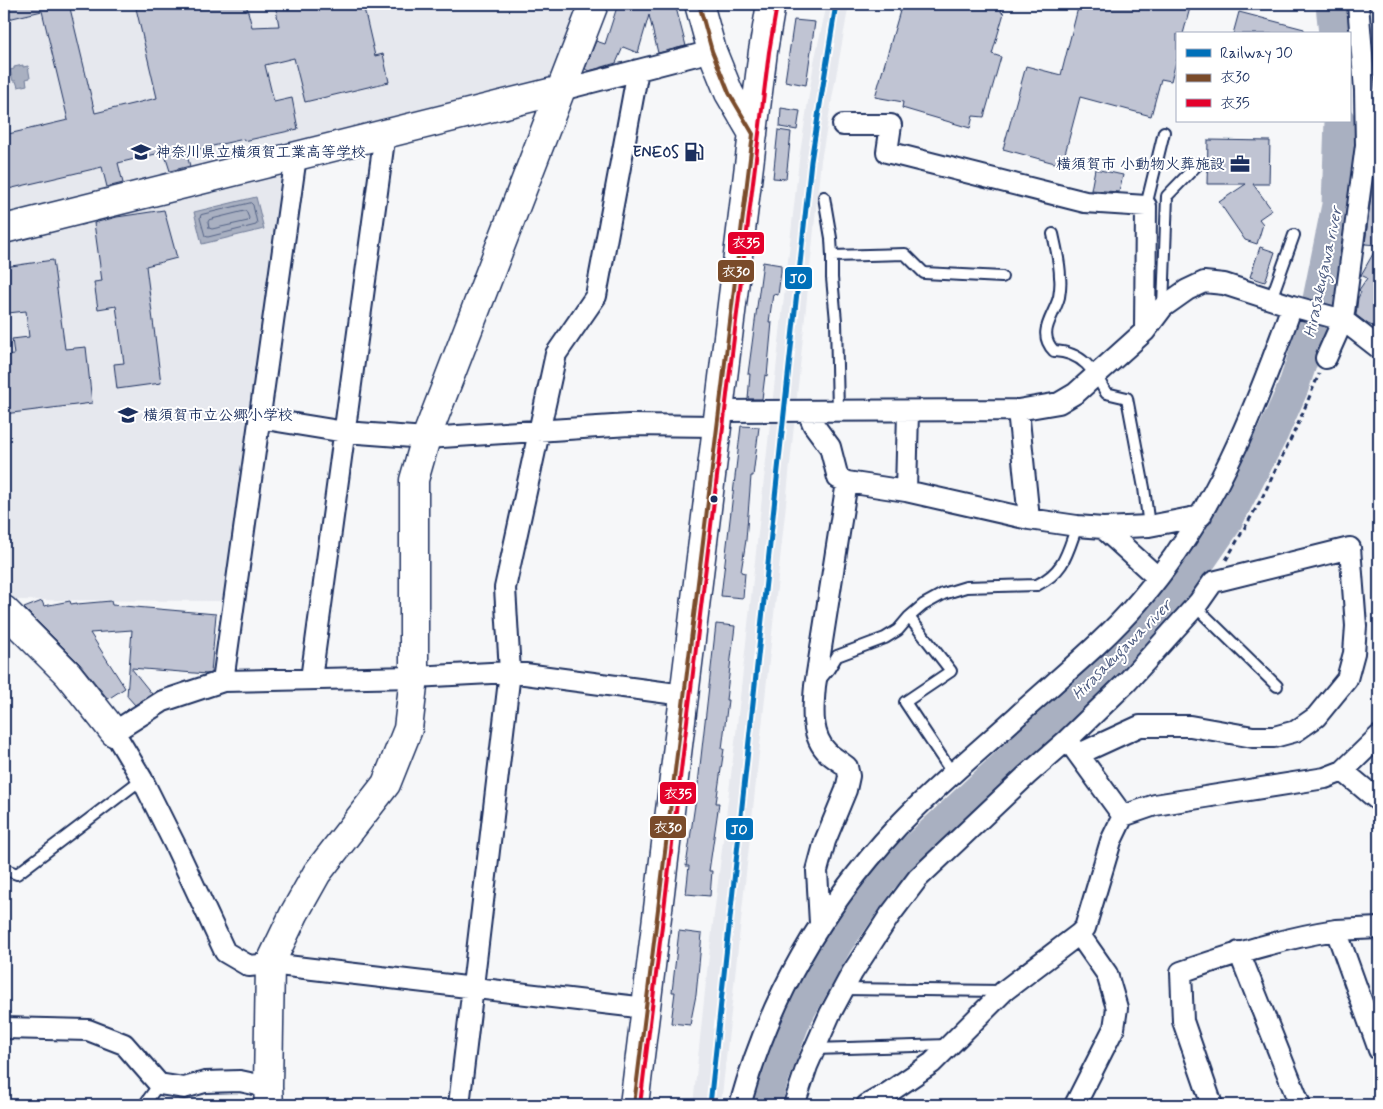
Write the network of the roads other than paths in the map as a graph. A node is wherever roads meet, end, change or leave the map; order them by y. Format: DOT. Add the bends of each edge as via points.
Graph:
graph roads {
  1 [pos="594,4"];
  2 [pos="699,4"];
  3 [pos="771,4"];
  4 [pos="1358,4"];
  5 [pos="712,51"];
  6 [pos="638,70"];
  7 [pos="561,90"];
  8 [pos="843,124"];
  9 [pos="1164,132"];
  10 [pos="385,133"];
  11 [pos="753,134"];
  12 [pos="296,156"];
  13 [pos="1198,164"];
  14 [pos="824,197"];
  15 [pos="1146,206"];
  16 [pos="4,229"];
  17 [pos="1053,234"];
  18 [pos="1294,235"];
  19 [pos="832,256"];
  20 [pos="1002,277"];
  21 [pos="1271,299"];
  22 [pos="1163,306"];
  23 [pos="1292,306"];
  24 [pos="1343,320"];
  25 [pos="1145,331"];
  26 [pos="1379,348"];
  27 [pos="1326,358"];
  28 [pos="1096,374"];
  29 [pos="1018,410"];
  30 [pos="838,411"];
  31 [pos="808,412"];
  32 [pos="908,412"];
  33 [pos="259,418"];
  34 [pos="718,419"];
  35 [pos="345,432"];
  36 [pos="539,432"];
  37 [pos="426,438"];
  38 [pos="846,482"];
  39 [pos="906,491"];
  40 [pos="1201,516"];
  41 [pos="1029,519"];
  42 [pos="1077,526"];
  43 [pos="1149,526"];
  44 [pos="1102,528"];
  45 [pos="1158,578"];
  46 [pos="1195,606"];
  47 [pos="909,618"];
  48 [pos="7,619"];
  49 [pos="510,672"];
  50 [pos="414,677"];
  51 [pos="311,679"];
  52 [pos="223,681"];
  53 [pos="815,686"];
  54 [pos="1277,686"];
  55 [pos="684,695"];
  56 [pos="114,732"];
  57 [pos="1379,736"];
  58 [pos="1073,747"];
  59 [pos="1342,771"];
  60 [pos="953,774"];
  61 [pos="142,778"];
  62 [pos="1379,801"];
  63 [pos="1123,816"];
  64 [pos="4,869"];
  65 [pos="820,923"];
  66 [pos="1379,928"];
  67 [pos="1336,930"];
  68 [pos="1079,934"];
  69 [pos="1239,952"];
  70 [pos="270,964"];
  71 [pos="473,987"];
  72 [pos="844,989"];
  73 [pos="1004,991"];
  74 [pos="646,1008"];
  75 [pos="4,1028"];
  76 [pos="950,1045"];
  77 [pos="814,1049"];
  78 [pos="1379,1050"];
  79 [pos="159,1084"];
  80 [pos="269,1096"];
  81 [pos="144,1105"];
  82 [pos="459,1105"];
  83 [pos="634,1105"];
  84 [pos="740,1105"];
  85 [pos="794,1105"];
  86 [pos="867,1105"];
  87 [pos="1075,1105"];
  88 [pos="1212,1105"];
  89 [pos="1300,1105"];
  1 -- 7 [label="street"];
  2 -- 5 [label="street"];
  3 -- 11 [label="street"];
  4 -- 24 [label="street" via="1366,145"];
  5 -- 6 [label="street"];
  5 -- 11 [label="street" via="729,93"];
  6 -- 7 [label="street"];
  6 -- 36 [label="street" via="596,296 556,354"];
  7 -- 10 [label="street"];
  7 -- 37 [label="street"];
  8 -- 15 [label="street" via="891,125 887,152 1085,202"];
  9 -- 15 [label="lane"];
  10 -- 12 [label="street"];
  10 -- 35 [label="street"];
  11 -- 34 [label="street"];
  12 -- 16 [label="street"];
  12 -- 33 [label="street"];
  13 -- 22 [label="lane" via="1166,196"];
  14 -- 19 [label="lane"];
  15 -- 25 [label="street"];
  17 -- 28 [label="lane" via="1060,276 1059,296 1045,335 1054,351 1068,351"];
  18 -- 21 [label="lane"];
  19 -- 20 [label="lane" via="905,254 924,273"];
  19 -- 30 [label="lane"];
  21 -- 22 [label="street" via="1224,284 1204,282"];
  21 -- 23 [label="street"];
  22 -- 25 [label="street"];
  23 -- 24 [label="street"];
  23 -- 40 [label="street" via="1269,372 1232,460"];
  24 -- 26 [label="street"];
  24 -- 27 [label="street"];
  25 -- 28 [label="street"];
  28 -- 29 [label="street" via="1076,394 1059,403"];
  28 -- 43 [label="lane" via="1106,394 1127,398"];
  29 -- 32 [label="street"];
  29 -- 41 [label="street"];
  30 -- 31 [label="street"];
  30 -- 32 [label="street"];
  31 -- 34 [label="street"];
  31 -- 38 [label="street" via="830,447 838,478"];
  32 -- 39 [label="street"];
  33 -- 35 [label="street"];
  33 -- 52 [label="street"];
  34 -- 36 [label="street"];
  34 -- 55 [label="street"];
  35 -- 37 [label="street"];
  35 -- 51 [label="street"];
  36 -- 37 [label="street"];
  36 -- 49 [label="street" via="505,588"];
  37 -- 50 [label="street" via="414,480"];
  38 -- 39 [label="street"];
  38 -- 53 [label="street"];
  39 -- 41 [label="street"];
  40 -- 43 [label="street"];
  40 -- 45 [label="street"];
  41 -- 42 [label="street"];
  42 -- 44 [label="street"];
  42 -- 47 [label="lane" via="1062,567 1037,585 966,587 943,594"];
  43 -- 44 [label="street"];
  44 -- 45 [label="street"];
  45 -- 60 [label="street" via="1103,639"];
  46 -- 54 [label="lane"];
  46 -- 58 [label="street"];
  46 -- 58 [label="street" via="1213,582 1350,548 1356,626 1354,653 1347,679 1316,717 1296,731 1282,735 1253,737 1190,726 1140,726"];
  47 -- 53 [label="lane" via="885,638 837,656"];
  47 -- 60 [label="lane" via="952,671 905,702"];
  48 -- 56 [label="street" via="68,674"];
  49 -- 50 [label="street"];
  49 -- 55 [label="street"];
  49 -- 71 [label="street"];
  50 -- 51 [label="street"];
  50 -- 70 [label="street" via="408,729 386,784 317,873"];
  51 -- 52 [label="street"];
  52 -- 56 [label="street" via="163,701"];
  53 -- 65 [label="street" via="813,708 820,744 847,766 849,776 817,871"];
  55 -- 74 [label="street"];
  56 -- 61 [label="street"];
  57 -- 59 [label="street"];
  58 -- 63 [label="street"];
  58 -- 72 [label="street" via="1027,775 918,878 890,915"];
  59 -- 62 [label="street"];
  59 -- 63 [label="street" via="1325,778 1155,805"];
  60 -- 65 [label="street" via="869,859"];
  61 -- 64 [label="lane" via="17,874"];
  61 -- 70 [label="street" via="225,952 249,966"];
  63 -- 68 [label="street" via="1111,841 1085,928"];
  65 -- 84 [label="street" via="776,1003"];
  66 -- 67 [label="street"];
  67 -- 69 [label="street" via="1306,934"];
  67 -- 78 [label="street"];
  68 -- 73 [label="street"];
  68 -- 87 [label="street" via="1107,974 1117,1008 1114,1028"];
  69 -- 88 [label="street" via="1182,972 1183,1021"];
  69 -- 89 [label="street"];
  70 -- 71 [label="street"];
  70 -- 80 [label="street"];
  71 -- 74 [label="street"];
  71 -- 82 [label="street"];
  72 -- 73 [label="lane"];
  72 -- 77 [label="street"];
  73 -- 76 [label="street"];
  74 -- 83 [label="street"];
  75 -- 79 [label="street" via="88,1030 124,1044"];
  76 -- 77 [label="lane"];
  76 -- 86 [label="street" via="932,1063"];
  77 -- 85 [label="street"];
  79 -- 80 [label="street" via="184,1088 205,1082 240,1081"];
  79 -- 81 [label="lane"];
}
